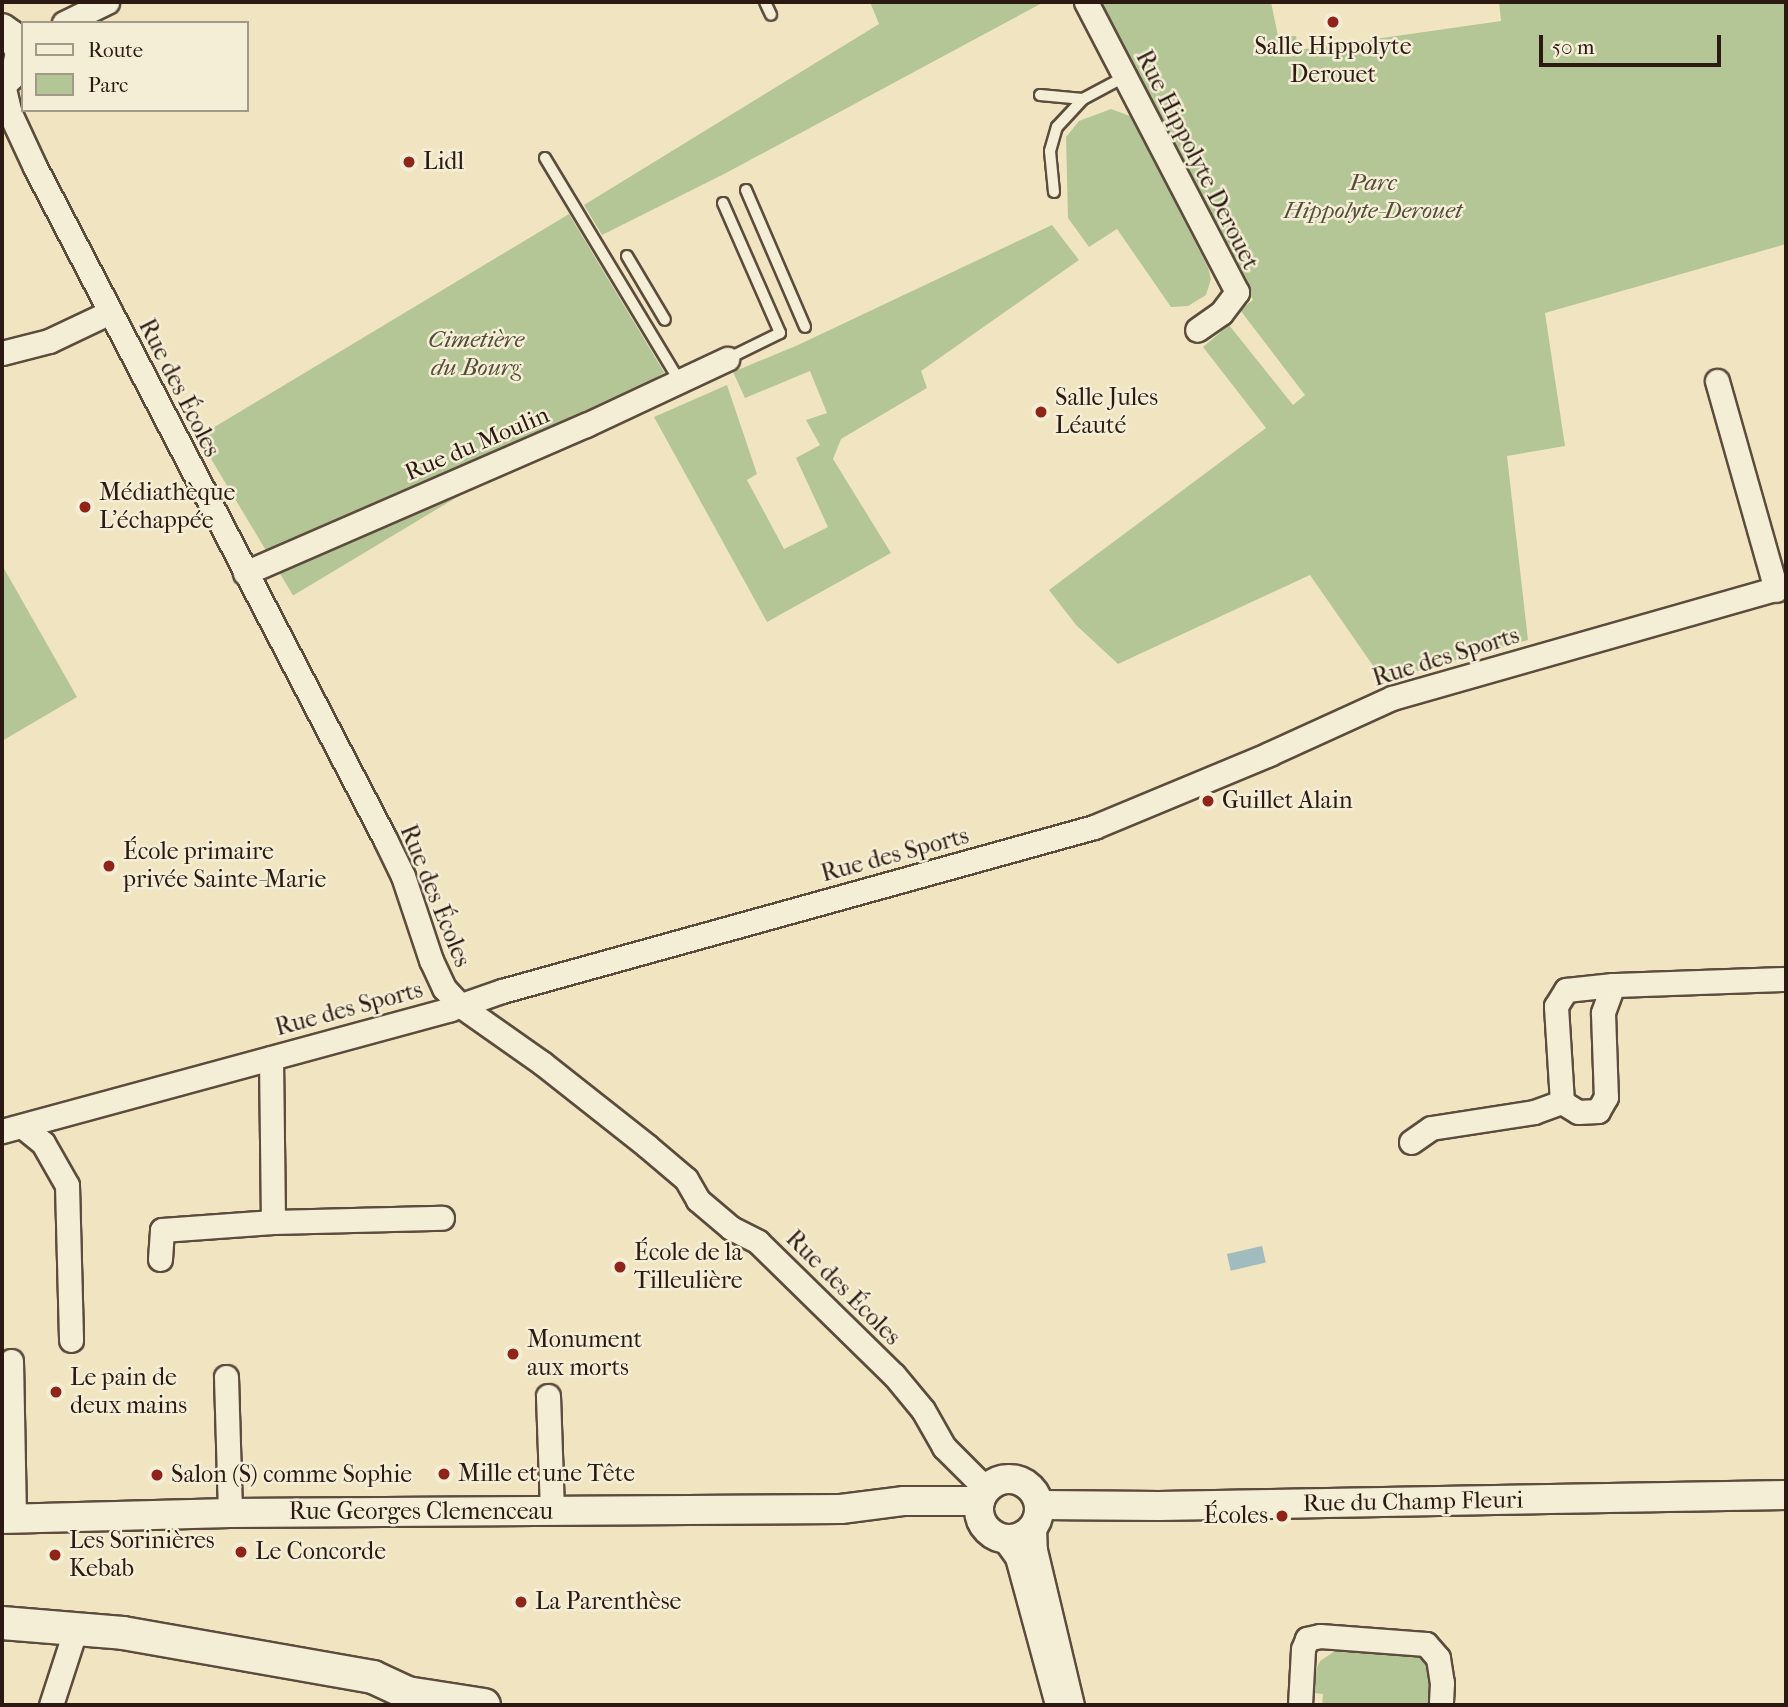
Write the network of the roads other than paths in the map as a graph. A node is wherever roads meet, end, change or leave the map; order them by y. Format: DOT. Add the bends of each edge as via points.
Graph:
graph roads {
  1 [pos="107,2"];
  2 [pos="765,2"];
  3 [pos="1086,2"];
  4 [pos="771,15"];
  5 [pos="68,21"];
  6 [pos="14,38"];
  7 [pos="1124,77"];
  8 [pos="2,84"];
  9 [pos="1040,95"];
  10 [pos="1083,99"];
  11 [pos="545,158"];
  12 [pos="746,190"];
  13 [pos="1054,192"];
  14 [pos="723,203"];
  15 [pos="627,256"];
  16 [pos="110,312"];
  17 [pos="665,320"];
  18 [pos="805,327"];
  19 [pos="1197,330"];
  20 [pos="2,353"];
  21 [pos="727,359"];
  22 [pos="1717,381"];
  23 [pos="680,382"];
  24 [pos="245,573"];
  25 [pos="1781,588"];
  26 [pos="1786,979"];
  27 [pos="1614,985"];
  28 [pos="461,1006"];
  29 [pos="271,1058"];
  30 [pos="1562,1102"];
  31 [pos="12,1128"];
  32 [pos="1411,1142"];
  33 [pos="442,1219"];
  34 [pos="273,1222"];
  35 [pos="160,1259"];
  36 [pos="71,1340"];
  37 [pos="11,1361"];
  38 [pos="226,1377"];
  39 [pos="548,1396"];
  40 [pos="1786,1495"];
  41 [pos="983,1501"];
  42 [pos="552,1511"];
  43 [pos="230,1514"];
  44 [pos="1037,1516"];
  45 [pos="8,1519"];
  46 [pos="1004,1539"];
  47 [pos="2,1623"];
  48 [pos="75,1631"];
  49 [pos="51,1705"];
  50 [pos="484,1705"];
  51 [pos="1057,1705"];
  52 [pos="1072,1705"];
  53 [pos="1300,1705"];
  54 [pos="1441,1705"];
  1 -- 5 [label="street"];
  2 -- 4 [label="lane"];
  3 -- 7 [label="street, Rue Hippolyte Derouet"];
  6 -- 8 [label="street" via="20,53 16,71"];
  7 -- 10 [label="lane"];
  7 -- 19 [label="street, Rue Hippolyte Derouet" via="1237,292 1221,313"];
  8 -- 16 [label="street, Rue des Écoles" via="21,139"];
  9 -- 10 [label="lane"];
  10 -- 13 [label="lane" via="1057,127 1049,151"];
  11 -- 23 [label="lane"];
  12 -- 18 [label="lane"];
  14 -- 21 [label="lane" via="780,333"];
  15 -- 17 [label="lane"];
  16 -- 20 [label="street, Rue des Écoles" via="49,341"];
  16 -- 24 [label="street, Rue des Écoles"];
  21 -- 23 [label="street, Rue du Moulin"];
  22 -- 25 [label="street"];
  23 -- 24 [label="street, Rue du Moulin"];
  24 -- 28 [label="street, Rue des Écoles" via="385,838 436,972"];
  25 -- 28 [label="street, Rue des Sports" via="1392,698 1094,827 502,990"];
  26 -- 27 [label="street"];
  27 -- 30 [label="street" via="1566,990 1556,1006"];
  27 -- 30 [label="street" via="1603,1013 1606,1097 1598,1111 1578,1112"];
  28 -- 29 [label="street, Rue des Sports"];
  28 -- 41 [label="street, Rue des Écoles" via="627,1129 686,1179 707,1207 758,1242 894,1376 923,1410 944,1447 978,1480"];
  29 -- 31 [label="street, Rue des Sports"];
  29 -- 34 [label="street"];
  30 -- 32 [label="street" via="1534,1112 1431,1128"];
  31 -- 36 [label="street" via="43,1143 67,1185"];
  33 -- 34 [label="street"];
  34 -- 35 [label="street" via="162,1230"];
  37 -- 45 [label="street"];
  38 -- 43 [label="street"];
  39 -- 42 [label="street"];
  40 -- 44 [label="street, Rue du Champ Fleuri" via="1159,1506"];
  41 -- 42 [label="street, Rue Georges Clemenceau" via="908,1520 841,1509"];
  41 -- 44 [label="street" via="1007,1478 1022,1481 1034,1491"];
  41 -- 46 [label="street" via="988,1531"];
  42 -- 43 [label="street, Rue Georges Clemenceau"];
  43 -- 45 [label="street, Rue Georges Clemenceau"];
  44 -- 46 [label="street" via="1021,1537"];
  44 -- 52 [label="street" via="1035,1550"];
  46 -- 51 [label="street" via="1017,1557"];
  47 -- 48 [label="main road"];
  48 -- 49 [label="street"];
  48 -- 50 [label="main road" via="111,1631 373,1677 407,1693"];
  53 -- 54 [label="street" via="1303,1649 1307,1639 1320,1636 1426,1644 1438,1658"];
}
